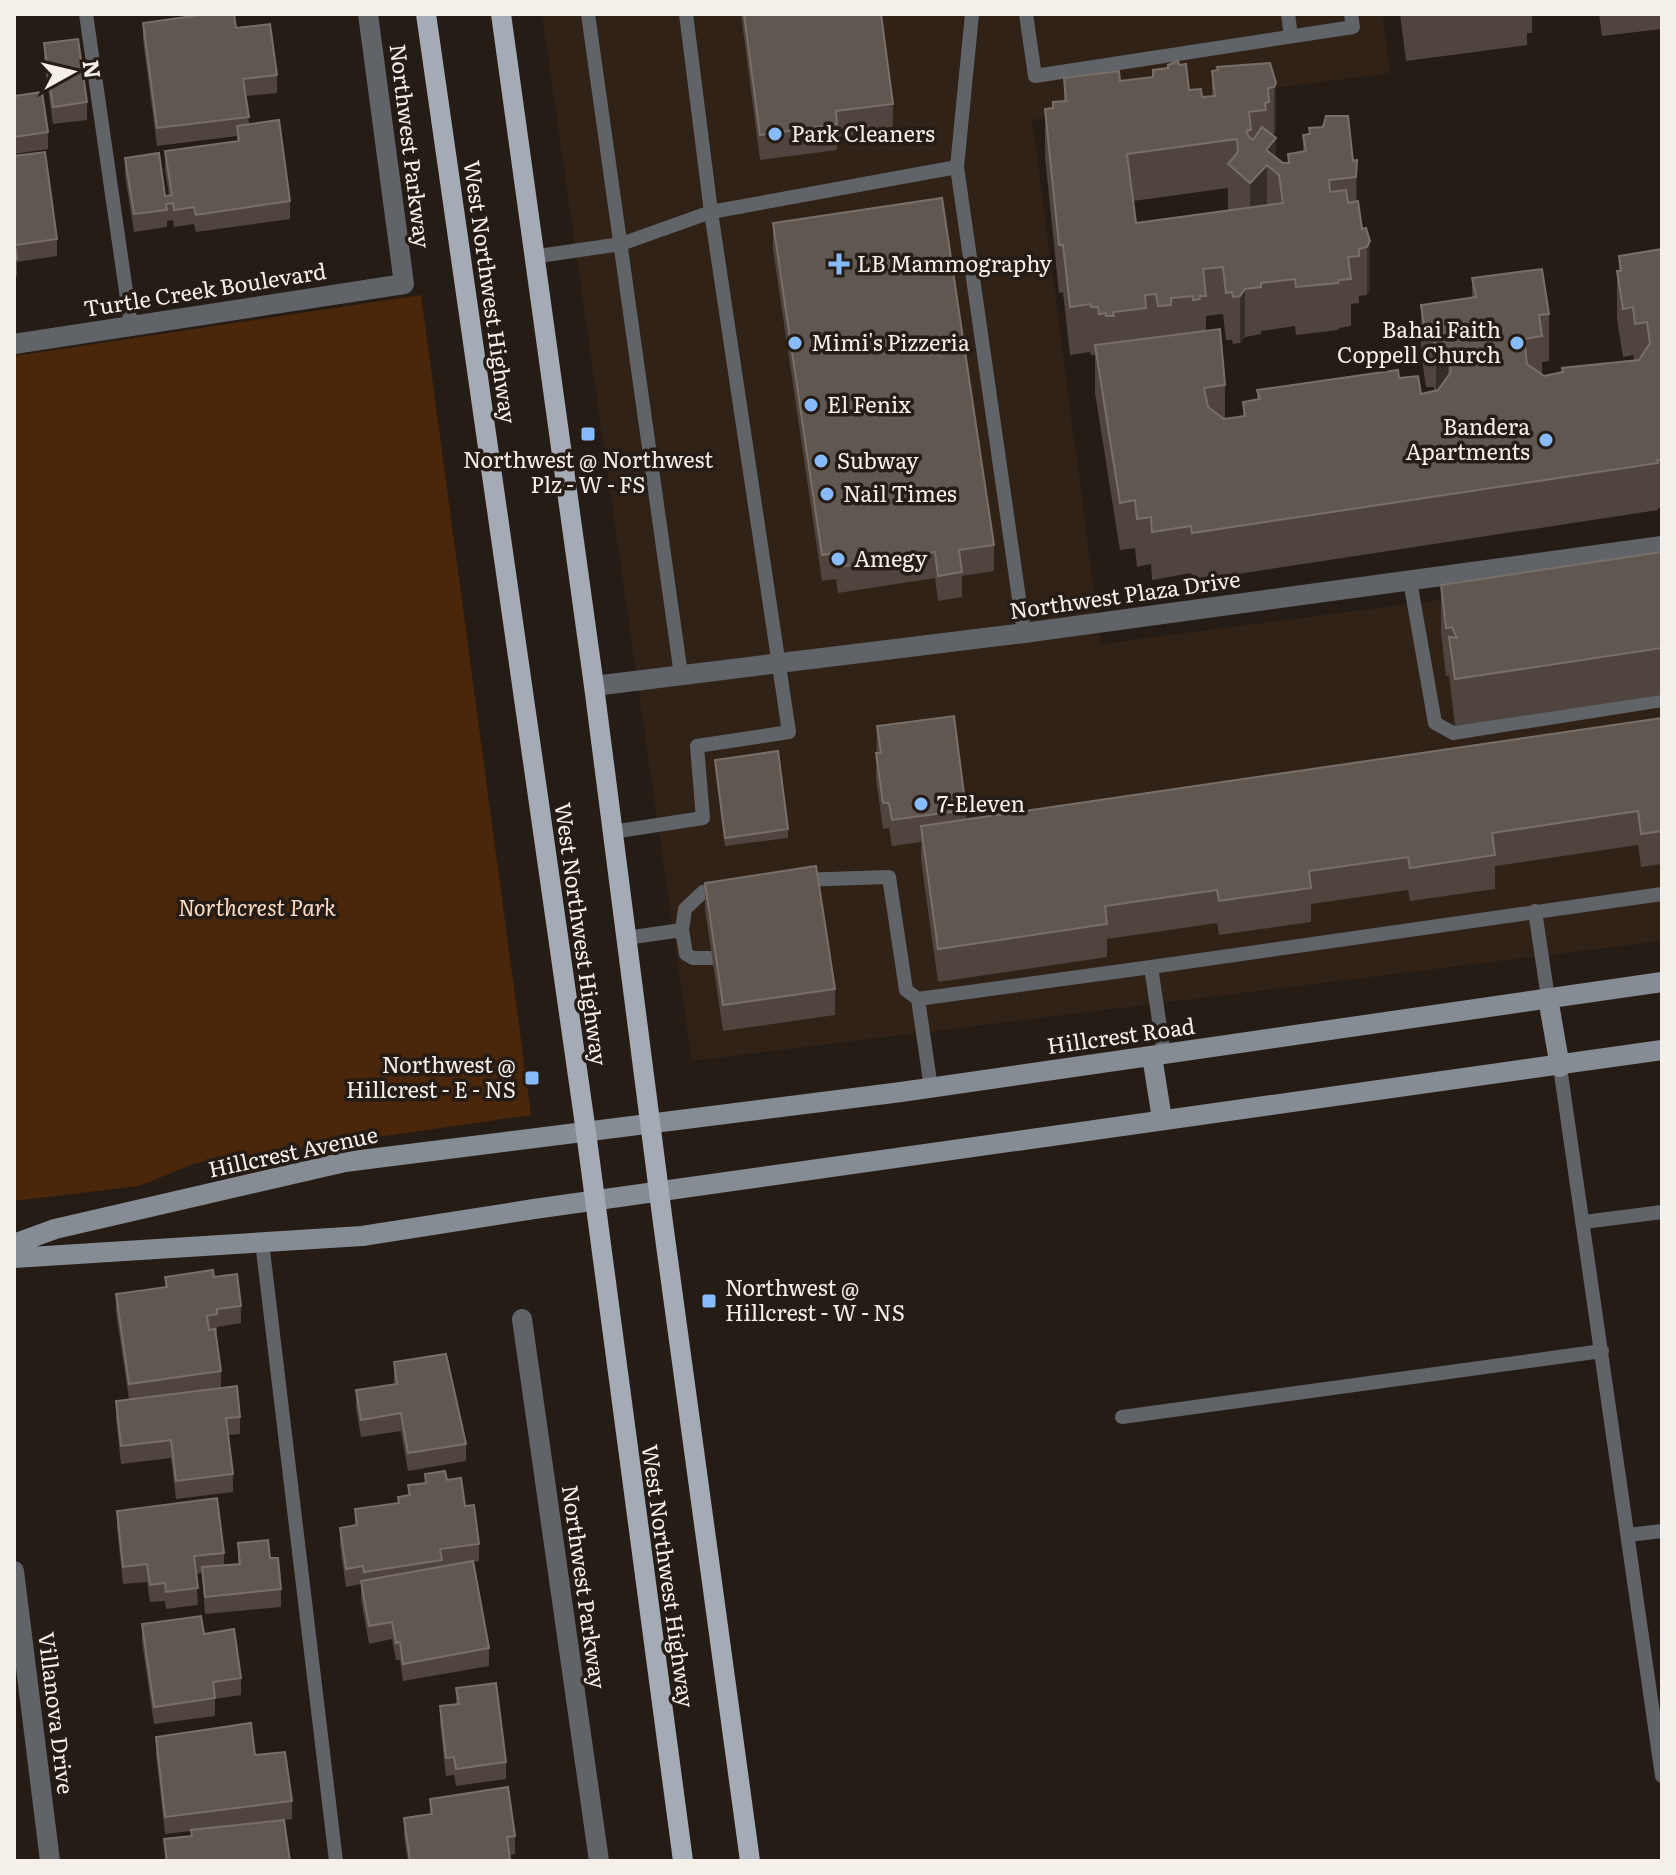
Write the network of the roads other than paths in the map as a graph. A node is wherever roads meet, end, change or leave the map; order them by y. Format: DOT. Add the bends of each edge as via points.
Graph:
graph roads {
  1 [pos="86,14"];
  2 [pos="368,14"];
  3 [pos="426,14"];
  4 [pos="501,14"];
  5 [pos="588,14"];
  6 [pos="686,14"];
  7 [pos="972,14"];
  8 [pos="1026,14"];
  9 [pos="1288,14"];
  10 [pos="1351,14"];
  11 [pos="1291,36"];
  12 [pos="957,167"];
  13 [pos="711,212"];
  14 [pos="621,244"];
  15 [pos="532,257"];
  16 [pos="404,284"];
  17 [pos="131,326"];
  18 [pos="14,344"];
  19 [pos="1662,546"];
  20 [pos="1410,581"];
  21 [pos="1024,633"];
  22 [pos="779,663"];
  23 [pos="681,675"];
  24 [pos="594,686"];
  25 [pos="1662,700"];
  26 [pos="612,832"];
  27 [pos="791,880"];
  28 [pos="732,888"];
  29 [pos="1662,894"];
  30 [pos="1535,911"];
  31 [pos="682,930"];
  32 [pos="626,938"];
  33 [pos="712,958"];
  34 [pos="1151,967"];
  35 [pos="1662,982"];
  36 [pos="1548,998"];
  37 [pos="918,999"];
  38 [pos="1662,1050"];
  39 [pos="1158,1055"];
  40 [pos="1560,1067"];
  41 [pos="931,1088"];
  42 [pos="1162,1119"];
  43 [pos="650,1124"];
  44 [pos="586,1132"];
  45 [pos="659,1191"];
  46 [pos="594,1200"];
  47 [pos="1662,1212"];
  48 [pos="1584,1222"];
  49 [pos="262,1242"];
  50 [pos="14,1244"];
  51 [pos="14,1258"];
  52 [pos="522,1319"];
  53 [pos="1602,1351"];
  54 [pos="1122,1417"];
  55 [pos="1662,1531"];
  56 [pos="1628,1535"];
  57 [pos="14,1571"];
  58 [pos="1662,1776"];
  59 [pos="50,1861"];
  60 [pos="336,1861"];
  61 [pos="599,1861"];
  62 [pos="683,1861"];
  63 [pos="750,1861"];
  1 -- 17 [label="lane"];
  2 -- 16 [label="street, Northwest Parkway"];
  3 -- 44 [label="main road, West Northwest Highway"];
  4 -- 15 [label="main road, West Northwest Highway"];
  5 -- 14 [label="lane"];
  6 -- 13 [label="lane"];
  7 -- 12 [label="lane"];
  8 -- 11 [label="lane" via="1035,76"];
  9 -- 11 [label="lane"];
  10 -- 11 [label="lane" via="1353,27"];
  12 -- 13 [label="lane"];
  12 -- 21 [label="lane"];
  13 -- 14 [label="lane"];
  13 -- 22 [label="lane"];
  14 -- 15 [label="lane"];
  14 -- 23 [label="lane"];
  15 -- 24 [label="main road, West Northwest Highway"];
  16 -- 17 [label="street, Turtle Creek Boulevard"];
  17 -- 18 [label="street, Turtle Creek Boulevard"];
  19 -- 20 [label="street, Northwest Plaza Drive"];
  20 -- 21 [label="street, Northwest Plaza Drive"];
  20 -- 25 [label="lane" via="1435,723 1453,733"];
  21 -- 22 [label="street, Northwest Plaza Drive"];
  22 -- 23 [label="street, Northwest Plaza Drive"];
  22 -- 26 [label="lane" via="789,732 697,746 703,818"];
  23 -- 24 [label="street, Northwest Plaza Drive"];
  24 -- 26 [label="main road, West Northwest Highway"];
  26 -- 32 [label="main road, West Northwest Highway"];
  27 -- 37 [label="lane" via="889,877 906,990"];
  28 -- 31 [label="lane" via="703,892 685,909"];
  29 -- 30 [label="lane"];
  30 -- 34 [label="lane"];
  30 -- 36 [label="lane"];
  31 -- 32 [label="lane"];
  31 -- 33 [label="lane" via="686,954"];
  32 -- 43 [label="main road, West Northwest Highway"];
  34 -- 37 [label="lane"];
  34 -- 39 [label="lane"];
  35 -- 36 [label="main road, Hillcrest Road"];
  36 -- 39 [label="main road, Hillcrest Road"];
  36 -- 40 [label="main road"];
  37 -- 41 [label="lane"];
  38 -- 40 [label="main road"];
  39 -- 41 [label="main road, Hillcrest Road"];
  39 -- 42 [label="main road"];
  40 -- 42 [label="main road"];
  40 -- 48 [label="lane"];
  41 -- 43 [label="main road, Hillcrest Road"];
  42 -- 45 [label="main road"];
  43 -- 44 [label="main road, Hillcrest Road"];
  43 -- 45 [label="main road, West Northwest Highway"];
  44 -- 46 [label="main road, West Northwest Highway"];
  44 -- 50 [label="main road, Hillcrest Avenue" via="345,1162 55,1229"];
  45 -- 46 [label="main road"];
  45 -- 63 [label="main road, West Northwest Highway"];
  46 -- 49 [label="main road" via="362,1236"];
  46 -- 62 [label="main road, West Northwest Highway"];
  47 -- 48 [label="lane"];
  48 -- 53 [label="lane"];
  49 -- 51 [label="main road"];
  49 -- 60 [label="lane"];
  52 -- 61 [label="street, Northwest Parkway"];
  53 -- 54 [label="lane"];
  53 -- 56 [label="lane"];
  55 -- 56 [label="lane"];
  56 -- 58 [label="lane"];
  57 -- 59 [label="street, Villanova Drive"];
}
